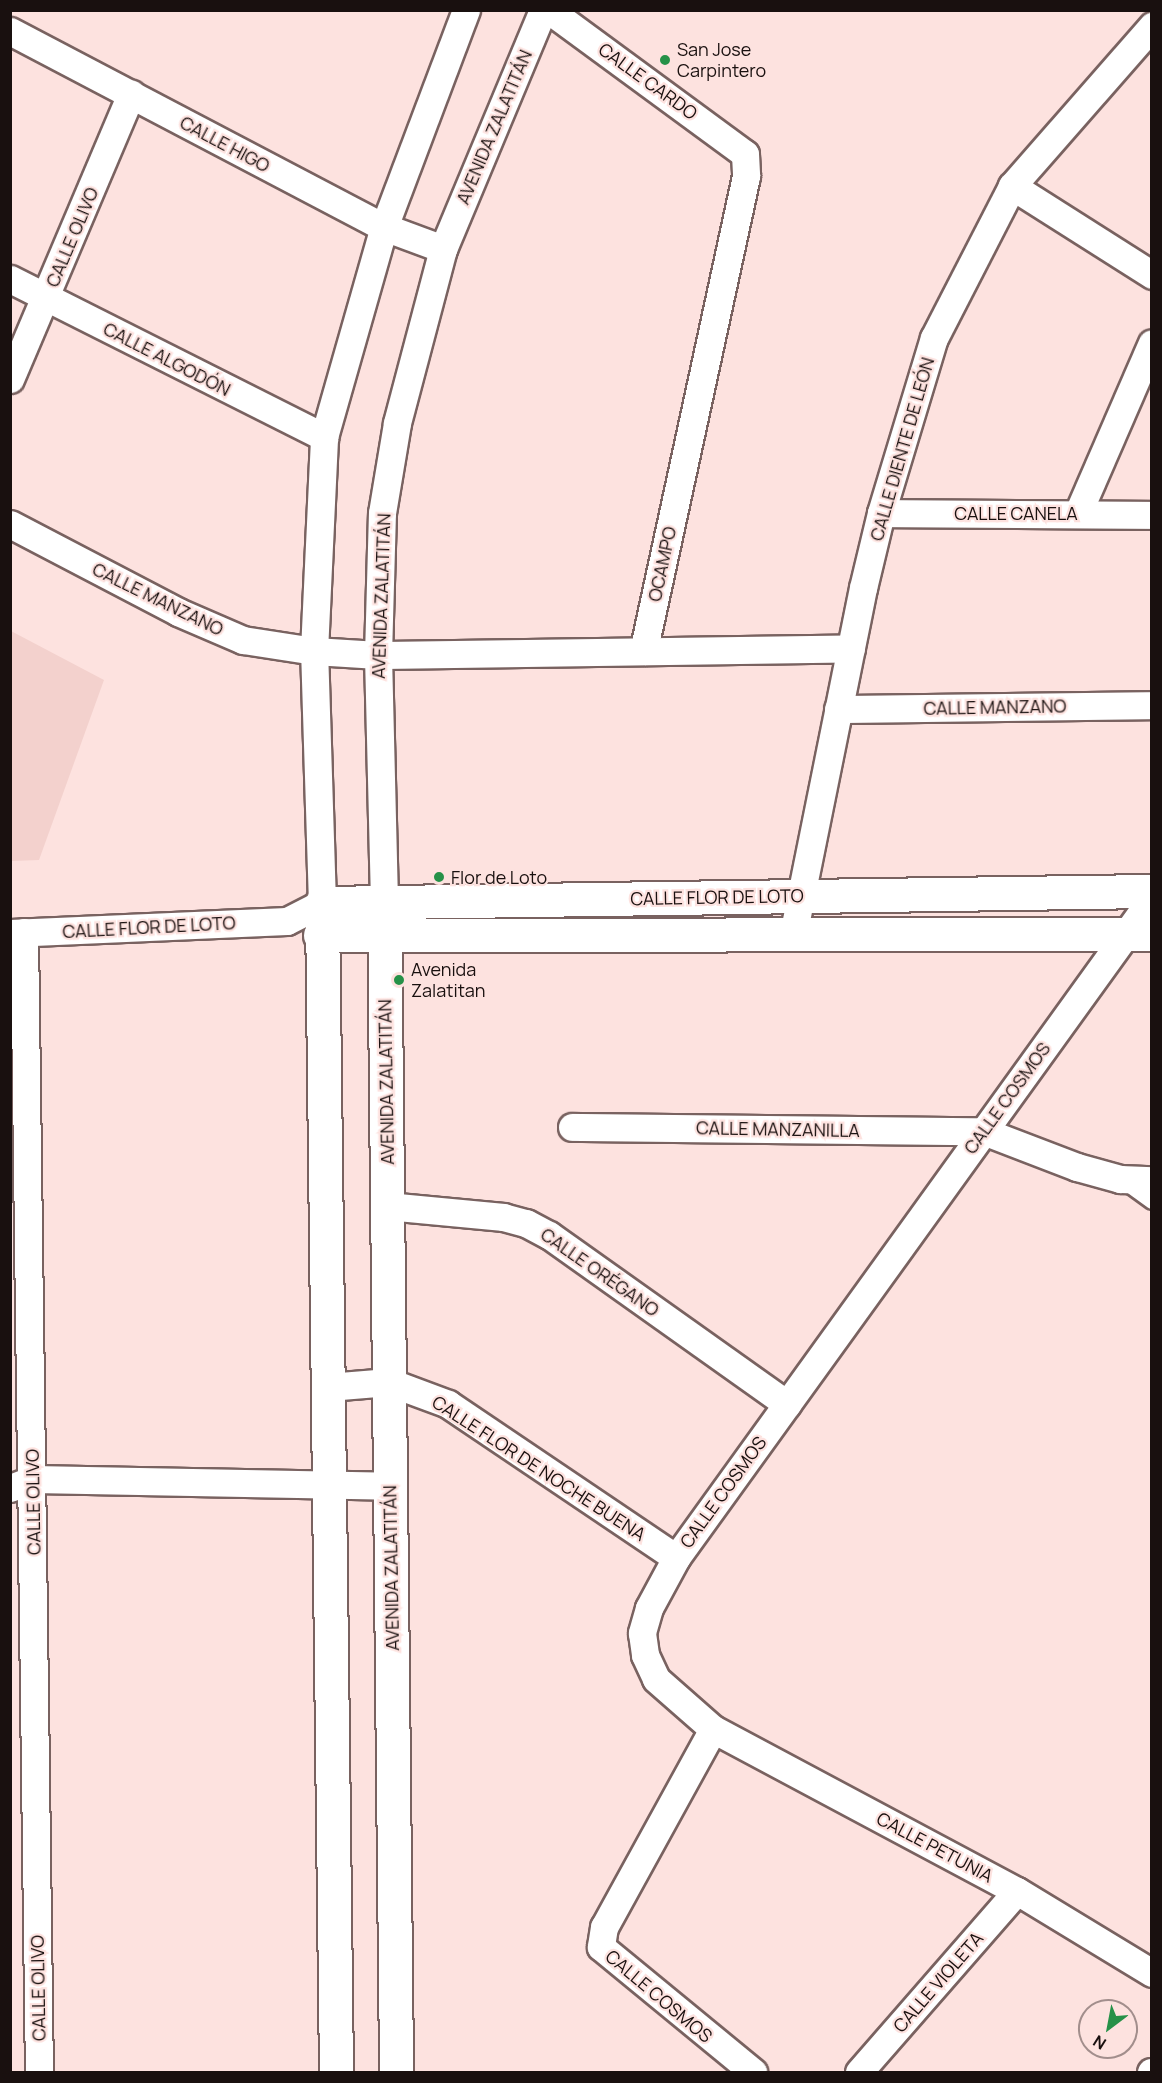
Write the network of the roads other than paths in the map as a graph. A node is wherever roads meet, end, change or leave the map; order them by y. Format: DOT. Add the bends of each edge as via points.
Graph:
graph roads {
  1 [pos="466,10"];
  2 [pos="543,10"];
  3 [pos="549,10"];
  4 [pos="1152,26"];
  5 [pos="10,31"];
  6 [pos="1143,52"];
  7 [pos="131,94"];
  8 [pos="745,154"];
  9 [pos="1012,186"];
  10 [pos="384,227"];
  11 [pos="443,249"];
  12 [pos="1152,275"];
  13 [pos="10,279"];
  14 [pos="46,298"];
  15 [pos="1152,344"];
  16 [pos="10,379"];
  17 [pos="324,438"];
  18 [pos="881,513"];
  19 [pos="1078,513"];
  20 [pos="1152,515"];
  21 [pos="10,524"];
  22 [pos="850,648"];
  23 [pos="314,651"];
  24 [pos="644,651"];
  25 [pos="378,654"];
  26 [pos="1152,705"];
  27 [pos="838,709"];
  28 [pos="1152,891"];
  29 [pos="801,895"];
  30 [pos="1152,898"];
  31 [pos="384,901"];
  32 [pos="322,903"];
  33 [pos="287,921"];
  34 [pos="17,933"];
  35 [pos="1139,934"];
  36 [pos="320,935"];
  37 [pos="793,935"];
  38 [pos="385,937"];
  39 [pos="572,1127"];
  40 [pos="983,1131"];
  41 [pos="1120,1179"];
  42 [pos="1152,1180"];
  43 [pos="1152,1202"];
  44 [pos="387,1206"];
  45 [pos="389,1382"];
  46 [pos="328,1387"];
  47 [pos="787,1404"];
  48 [pos="22,1484"];
  49 [pos="329,1485"];
  50 [pos="390,1486"];
  51 [pos="676,1558"];
  52 [pos="713,1729"];
  53 [pos="1017,1891"];
  54 [pos="1152,1973"];
  55 [pos="39,2073"];
  56 [pos="336,2073"];
  57 [pos="396,2073"];
  58 [pos="753,2073"];
  59 [pos="859,2073"];
  1 -- 10 [label="street"];
  2 -- 11 [label="street, AVENIDA ZALATITÁN"];
  3 -- 8 [label="street, CALLE CARDO"];
  4 -- 6 [label="street, CALLE DIENTE DE LEÓN"];
  5 -- 7 [label="street, CALLE HIGO"];
  6 -- 9 [label="street, CALLE DIENTE DE LEÓN"];
  7 -- 10 [label="street, CALLE HIGO"];
  7 -- 14 [label="street, CALLE OLIVO"];
  8 -- 24 [label="street, OCAMPO" via="746,176"];
  9 -- 12 [label="street"];
  9 -- 18 [label="street, CALLE DIENTE DE LEÓN" via="934,339"];
  10 -- 11 [label="street, CALLE HIGO"];
  10 -- 17 [label="street"];
  11 -- 25 [label="street, AVENIDA ZALATITÁN" via="397,423 382,513"];
  13 -- 14 [label="street, CALLE ALGODÓN"];
  14 -- 16 [label="street, CALLE OLIVO"];
  14 -- 17 [label="street, CALLE ALGODÓN"];
  15 -- 19 [label="street"];
  17 -- 23 [label="street"];
  18 -- 19 [label="street, CALLE CANELA"];
  18 -- 22 [label="street, CALLE DIENTE DE LEÓN"];
  19 -- 20 [label="street, CALLE CANELA"];
  21 -- 23 [label="street, CALLE MANZANO" via="178,612 243,640"];
  22 -- 24 [label="street"];
  22 -- 27 [label="street, CALLE DIENTE DE LEÓN"];
  23 -- 25 [label="street"];
  23 -- 32 [label="street"];
  24 -- 25 [label="street"];
  25 -- 31 [label="street, AVENIDA ZALATITÁN"];
  26 -- 27 [label="street, CALLE MANZANO"];
  27 -- 29 [label="street, CALLE DIENTE DE LEÓN"];
  28 -- 29 [label="street, CALLE FLOR DE LOTO"];
  29 -- 31 [label="street, CALLE FLOR DE LOTO"];
  29 -- 37 [label="street, CALLE DIENTE DE LEÓN"];
  30 -- 35 [label="street, CALLE COSMOS"];
  31 -- 32 [label="street, CALLE FLOR DE LOTO"];
  31 -- 38 [label="street, AVENIDA ZALATITÁN"];
  32 -- 33 [label="street, CALLE FLOR DE LOTO"];
  32 -- 36 [label="street"];
  33 -- 34 [label="street, CALLE FLOR DE LOTO"];
  33 -- 36 [label="street, CALLE FLOR DE LOTO"];
  34 -- 48 [label="street, CALLE OLIVO"];
  35 -- 37 [label="street, CALLE FLOR DE LOTO"];
  35 -- 40 [label="street, CALLE COSMOS"];
  36 -- 38 [label="street, CALLE FLOR DE LOTO"];
  36 -- 46 [label="street"];
  37 -- 38 [label="street, CALLE FLOR DE LOTO"];
  38 -- 44 [label="street, AVENIDA ZALATITÁN"];
  39 -- 40 [label="street, CALLE MANZANILLA"];
  40 -- 41 [label="street, CALLE MANZANILLA"];
  40 -- 47 [label="street, CALLE COSMOS"];
  41 -- 42 [label="street, CALLE MANZANILLA"];
  41 -- 43 [label="lane"];
  44 -- 45 [label="street, AVENIDA ZALATITÁN"];
  44 -- 47 [label="street, CALLE ORÉGANO" via="503,1217 549,1234"];
  45 -- 46 [label="street, CALLE FLOR DE NOCHE BUENA"];
  45 -- 50 [label="street, AVENIDA ZALATITÁN"];
  45 -- 51 [label="street, CALLE FLOR DE NOCHE BUENA" via="448,1404"];
  46 -- 49 [label="street"];
  47 -- 51 [label="street, CALLE COSMOS"];
  48 -- 49 [label="street"];
  48 -- 55 [label="street, CALLE OLIVO"];
  49 -- 50 [label="street"];
  49 -- 56 [label="street"];
  50 -- 57 [label="street, AVENIDA ZALATITÁN"];
  51 -- 52 [label="street, CALLE COSMOS" via="649,1608 642,1633 645,1655 656,1679 671,1696"];
  52 -- 53 [label="street, CALLE PETUNIA"];
  52 -- 58 [label="street, CALLE COSMOS" via="604,1927 601,1947"];
  53 -- 54 [label="street, CALLE PETUNIA"];
  53 -- 59 [label="street, CALLE VIOLETA"];
}
